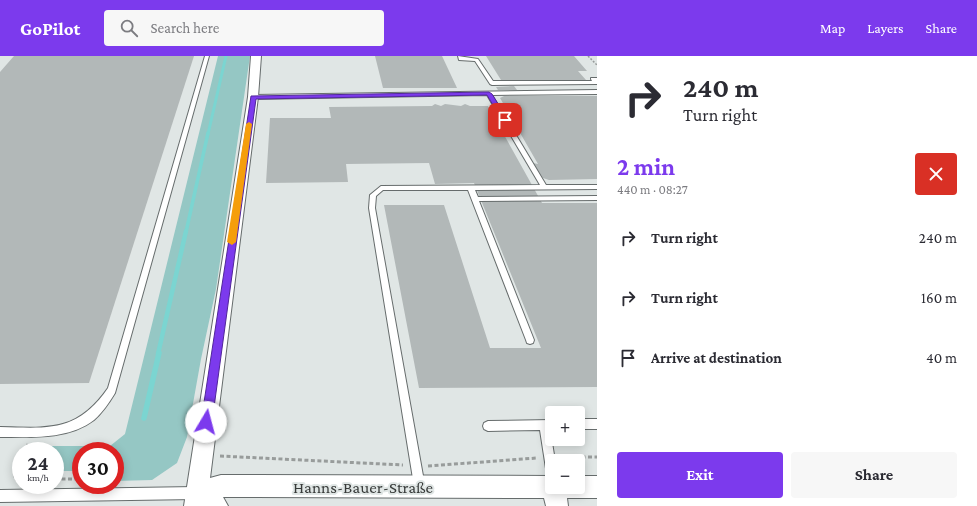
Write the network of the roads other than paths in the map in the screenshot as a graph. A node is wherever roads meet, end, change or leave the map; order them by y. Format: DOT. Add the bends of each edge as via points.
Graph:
graph roads {
  1 [pos="207,56"];
  2 [pos="256,56"];
  3 [pos="460,56"];
  4 [pos="597,79"];
  5 [pos="597,92"];
  6 [pos="489,94"];
  7 [pos="253,97"];
  8 [pos="544,187"];
  9 [pos="597,187"];
  10 [pos="471,188"];
  11 [pos="597,198"];
  12 [pos="475,199"];
  13 [pos="530,340"];
  14 [pos="585,424"];
  15 [pos="597,424"];
  16 [pos="545,425"];
  17 [pos="488,426"];
  18 [pos="0,432"];
  19 [pos="420,487"];
  20 [pos="597,487"];
  21 [pos="585,488"];
  22 [pos="545,489"];
  23 [pos="0,496"];
  24 [pos="196,500"];
  25 [pos="217,506"];
  1 -- 18 [label="lane" via="112,390 104,404 84,422 52,432"];
  2 -- 7 [label="street"];
  3 -- 4 [label="lane" via="461,59 476,60 492,83 596,83 593,79"];
  5 -- 6 [label="lane"];
  6 -- 7 [label="lane"];
  6 -- 8 [label="lane"];
  7 -- 24 [label="street"];
  8 -- 9 [label="lane"];
  8 -- 10 [label="lane"];
  10 -- 12 [label="lane"];
  10 -- 19 [label="lane" via="381,188 373,195 372,208"];
  11 -- 12 [label="lane"];
  12 -- 13 [label="lane"];
  14 -- 15 [label="lane"];
  16 -- 17 [label="lane"];
  19 -- 22 [label="street, Hanns-Bauer-Straße"];
  19 -- 24 [label="street, Hanns-Bauer-Straße" via="221,486"];
  20 -- 21 [label="street, Hanns-Bauer-Straße"];
  23 -- 24 [label="lane"];
  24 -- 25 [label="street"];
}
